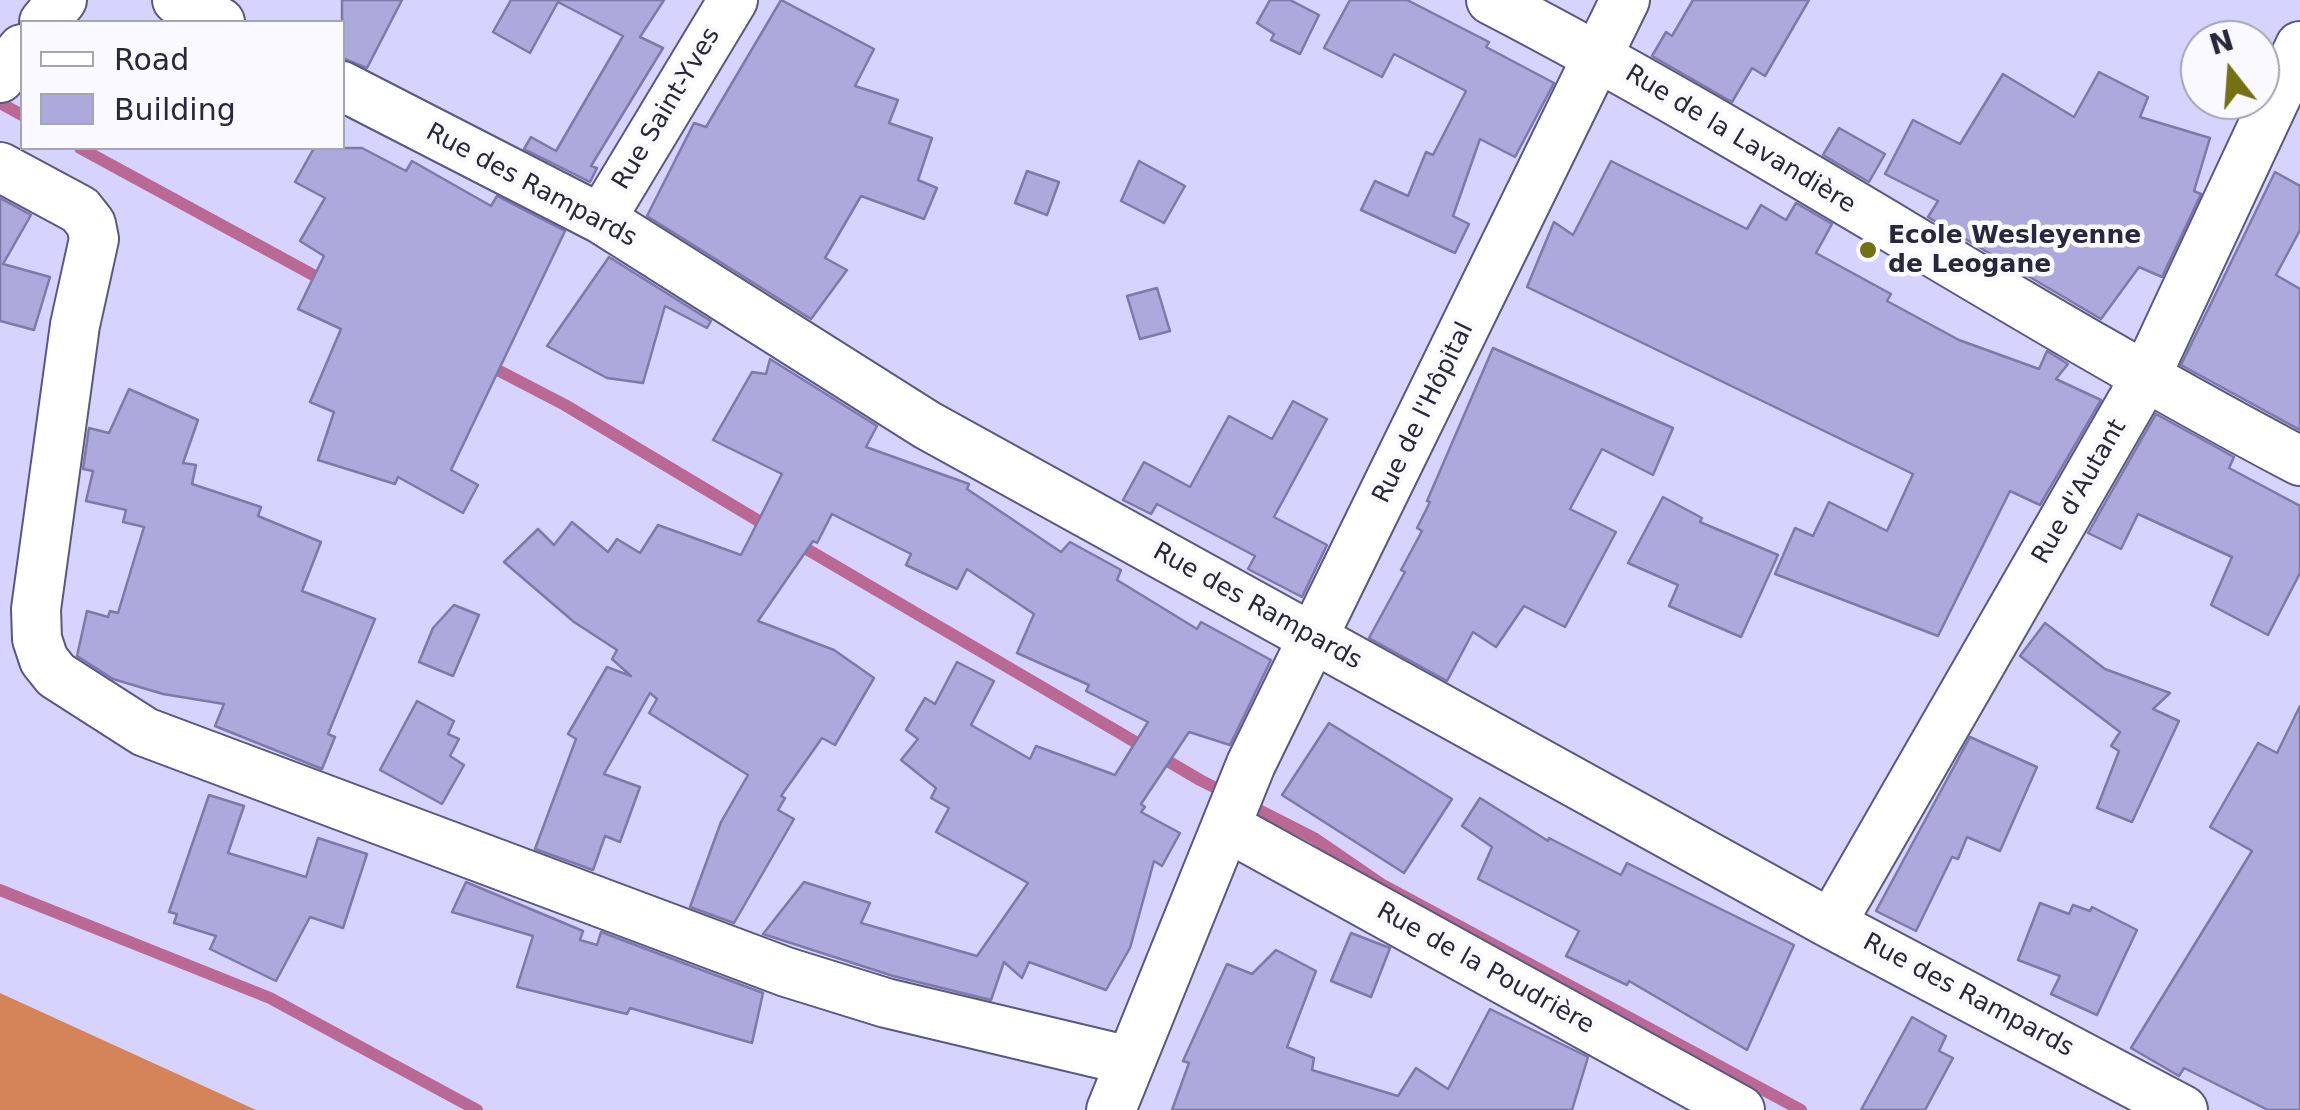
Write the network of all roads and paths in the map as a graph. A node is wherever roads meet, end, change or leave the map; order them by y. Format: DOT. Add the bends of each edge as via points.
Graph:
graph roads {
  1 [pos="62,0"];
  2 [pos="176,0"];
  3 [pos="734,0"];
  4 [pos="1490,0"];
  5 [pos="1625,0"];
  6 [pos="46,20"];
  7 [pos="216,20"];
  8 [pos="2300,46"];
  9 [pos="1596,55"];
  10 [pos="345,88"];
  11 [pos="0,167"];
  12 [pos="601,219"];
  13 [pos="2144,380"];
  14 [pos="2300,462"];
  15 [pos="1315,639"];
  16 [pos="1229,828"];
  17 [pos="1831,924"];
  18 [pos="1130,1060"];
  19 [pos="1111,1110"];
  20 [pos="1740,1110"];
  21 [pos="2183,1110"];
  1 -- 6 [label="street"];
  2 -- 7 [label="street"];
  3 -- 12 [label="street, Rue Saint-Yves"];
  4 -- 9 [label="street, Rue de la Lavandière"];
  5 -- 9 [label="street, Rue de l'Hôpital"];
  8 -- 13 [label="street, Rue d'Autant"];
  9 -- 13 [label="street, Rue de la Lavandière"];
  9 -- 15 [label="street, Rue de l'Hôpital"];
  10 -- 12 [label="street, Rue des Rampards"];
  11 -- 18 [label="street" via="80,210 94,239 74,325 36,609 44,660 56,675 145,732 786,972 886,1003"];
  12 -- 15 [label="street, Rue des Rampards" via="926,425"];
  13 -- 14 [label="street, Rue de la Lavandière"];
  13 -- 17 [label="street, Rue d'Autant"];
  15 -- 16 [label="street, Rue de l'Hôpital" via="1251,764"];
  15 -- 17 [label="street, Rue des Rampards"];
  16 -- 18 [label="street, Rue de l'Hôpital"];
  16 -- 20 [label="street, Rue de la Poudrière"];
  17 -- 21 [label="street, Rue des Rampards"];
  18 -- 19 [label="street, Rue de l'Hôpital"];
}
